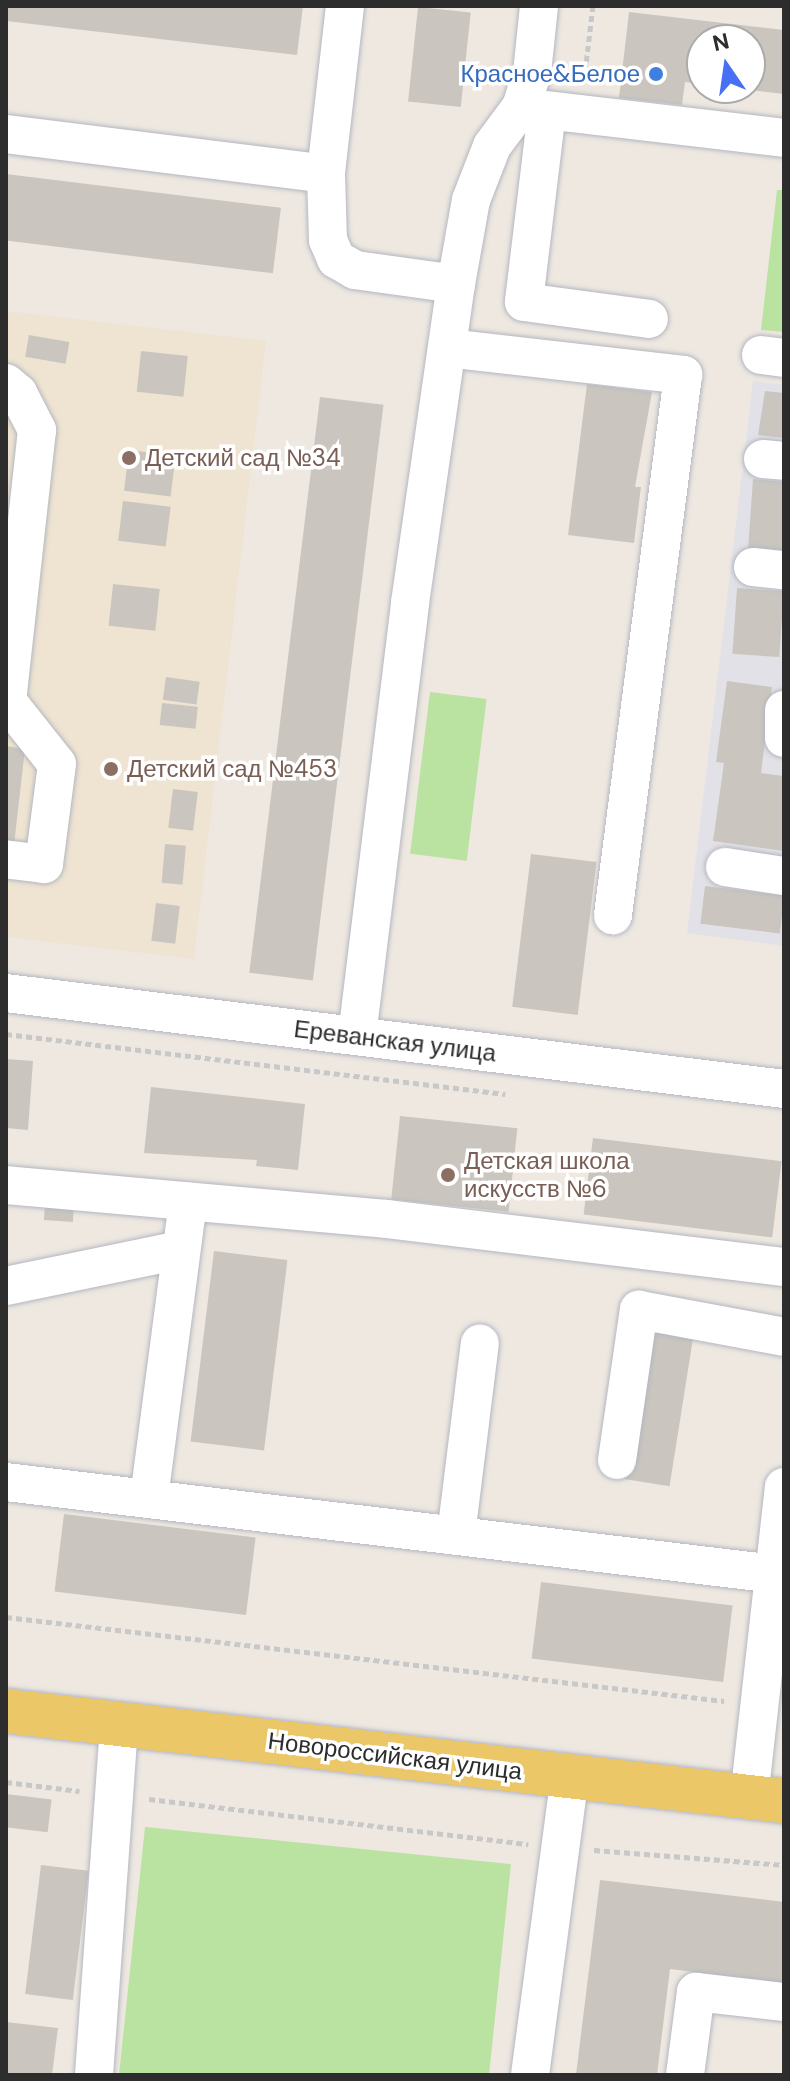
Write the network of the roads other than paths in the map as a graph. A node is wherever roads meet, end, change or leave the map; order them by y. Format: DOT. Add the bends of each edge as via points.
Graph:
graph roads {
  1 [pos="345,6"];
  2 [pos="539,6"];
  3 [pos="549,111"];
  4 [pos="6,134"];
  5 [pos="784,138"];
  6 [pos="326,174"];
  7 [pos="456,284"];
  8 [pos="649,319"];
  9 [pos="447,348"];
  10 [pos="6,383"];
  11 [pos="784,710"];
  12 [pos="784,738"];
  13 [pos="6,859"];
  14 [pos="725,867"];
  15 [pos="784,876"];
  16 [pos="613,915"];
  17 [pos="6,993"];
  18 [pos="357,1036"];
  19 [pos="784,1089"];
  20 [pos="6,1185"];
  21 [pos="188,1202"];
  22 [pos="180,1250"];
  23 [pos="784,1267"];
  24 [pos="6,1286"];
  25 [pos="784,1337"];
  26 [pos="480,1343"];
  27 [pos="617,1460"];
  28 [pos="6,1482"];
  29 [pos="784,1487"];
  30 [pos="149,1498"];
  31 [pos="456,1535"];
  32 [pos="778,1574"];
  33 [pos="6,1711"];
  34 [pos="119,1724"];
  35 [pos="570,1776"];
  36 [pos="766,1800"];
  37 [pos="784,2002"];
  38 [pos="94,2075"];
  39 [pos="530,2075"];
  40 [pos="685,2075"];
  1 -- 6 [label="street"];
  2 -- 3 [label="street" via="532,73"];
  3 -- 5 [label="street"];
  3 -- 7 [label="street" via="492,146 471,200"];
  3 -- 8 [label="street" via="524,302"];
  4 -- 6 [label="street"];
  6 -- 7 [label="street" via="328,240 336,259 355,270"];
  7 -- 9 [label="street"];
  9 -- 16 [label="street" via="683,375"];
  9 -- 18 [label="street"];
  10 -- 13 [label="street" via="18,393 37,430 7,701 57,764 44,864"];
  11 -- 12 [label="street"];
  14 -- 15 [label="street"];
  17 -- 18 [label="street, Ереванская улица"];
  18 -- 19 [label="street, Ереванская улица"];
  20 -- 21 [label="street"];
  21 -- 22 [label="street"];
  21 -- 23 [label="street" via="386,1219"];
  22 -- 24 [label="street"];
  22 -- 30 [label="street"];
  25 -- 27 [label="street" via="639,1310"];
  26 -- 31 [label="street"];
  28 -- 30 [label="street"];
  29 -- 32 [label="street"];
  30 -- 31 [label="street"];
  31 -- 32 [label="street"];
  32 -- 36 [label="street" via="757,1705"];
  33 -- 34 [label="main road, Новороссийская улица"];
  34 -- 35 [label="main road, Новороссийская улица"];
  34 -- 38 [label="street"];
  35 -- 36 [label="main road, Новороссийская улица"];
  35 -- 39 [label="street"];
  37 -- 40 [label="street" via="696,1992"];
}
